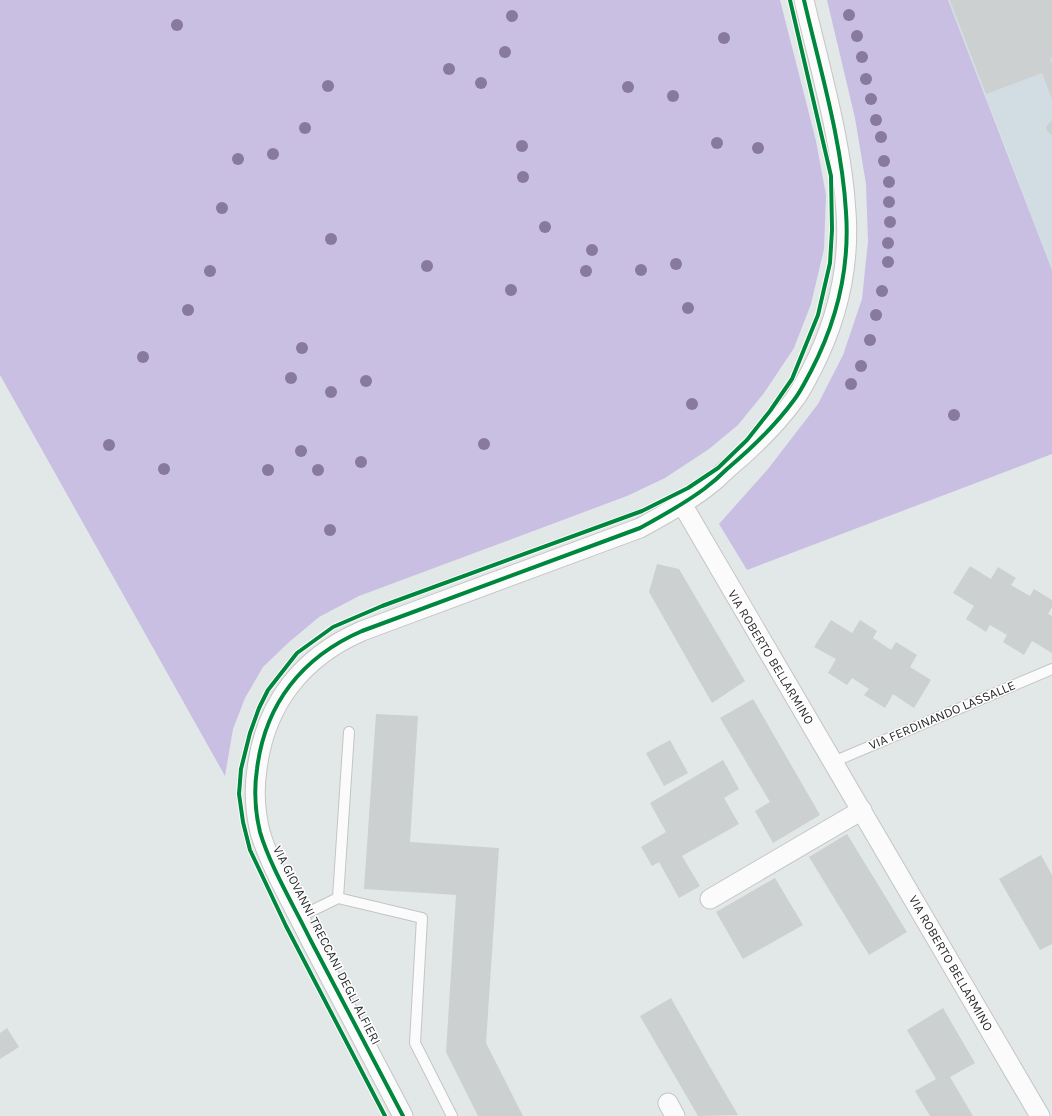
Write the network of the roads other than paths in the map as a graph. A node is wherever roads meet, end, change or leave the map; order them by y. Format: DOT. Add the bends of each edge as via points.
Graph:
graph roads {
  1 [pos="804,0"];
  2 [pos="682,504"];
  3 [pos="1052,669"];
  4 [pos="349,732"];
  5 [pos="833,762"];
  6 [pos="862,810"];
  7 [pos="338,898"];
  8 [pos="710,899"];
  9 [pos="299,917"];
  10 [pos="403,1116"];
  11 [pos="452,1116"];
  12 [pos="1040,1116"];
  1 -- 2 [label="street, VIA GIOVANNI TRECCANI DEGLI ALFIERI" via="836,136 842,176 846,244 839,301 822,348 795,399 752,447 705,488"];
  2 -- 5 [label="street, VIA ROBERTO BELLARMINO"];
  2 -- 9 [label="street, VIA GIOVANNI TRECCANI DEGLI ALFIERI" via="640,528 348,637 305,669 281,697 270,716 258,758 256,785 260,832"];
  3 -- 5 [label="lane, VIA FERDINANDO LASSALLE"];
  4 -- 7 [label="lane"];
  5 -- 6 [label="street, VIA ROBERTO BELLARMINO"];
  6 -- 8 [label="street"];
  6 -- 12 [label="street, VIA ROBERTO BELLARMINO"];
  7 -- 9 [label="lane, VIA GIOVANNI TRECCANI DEGLI ALFIERI"];
  7 -- 11 [label="lane" via="422,918 416,1043"];
  9 -- 10 [label="street, VIA GIOVANNI TRECCANI DEGLI ALFIERI"];
}
